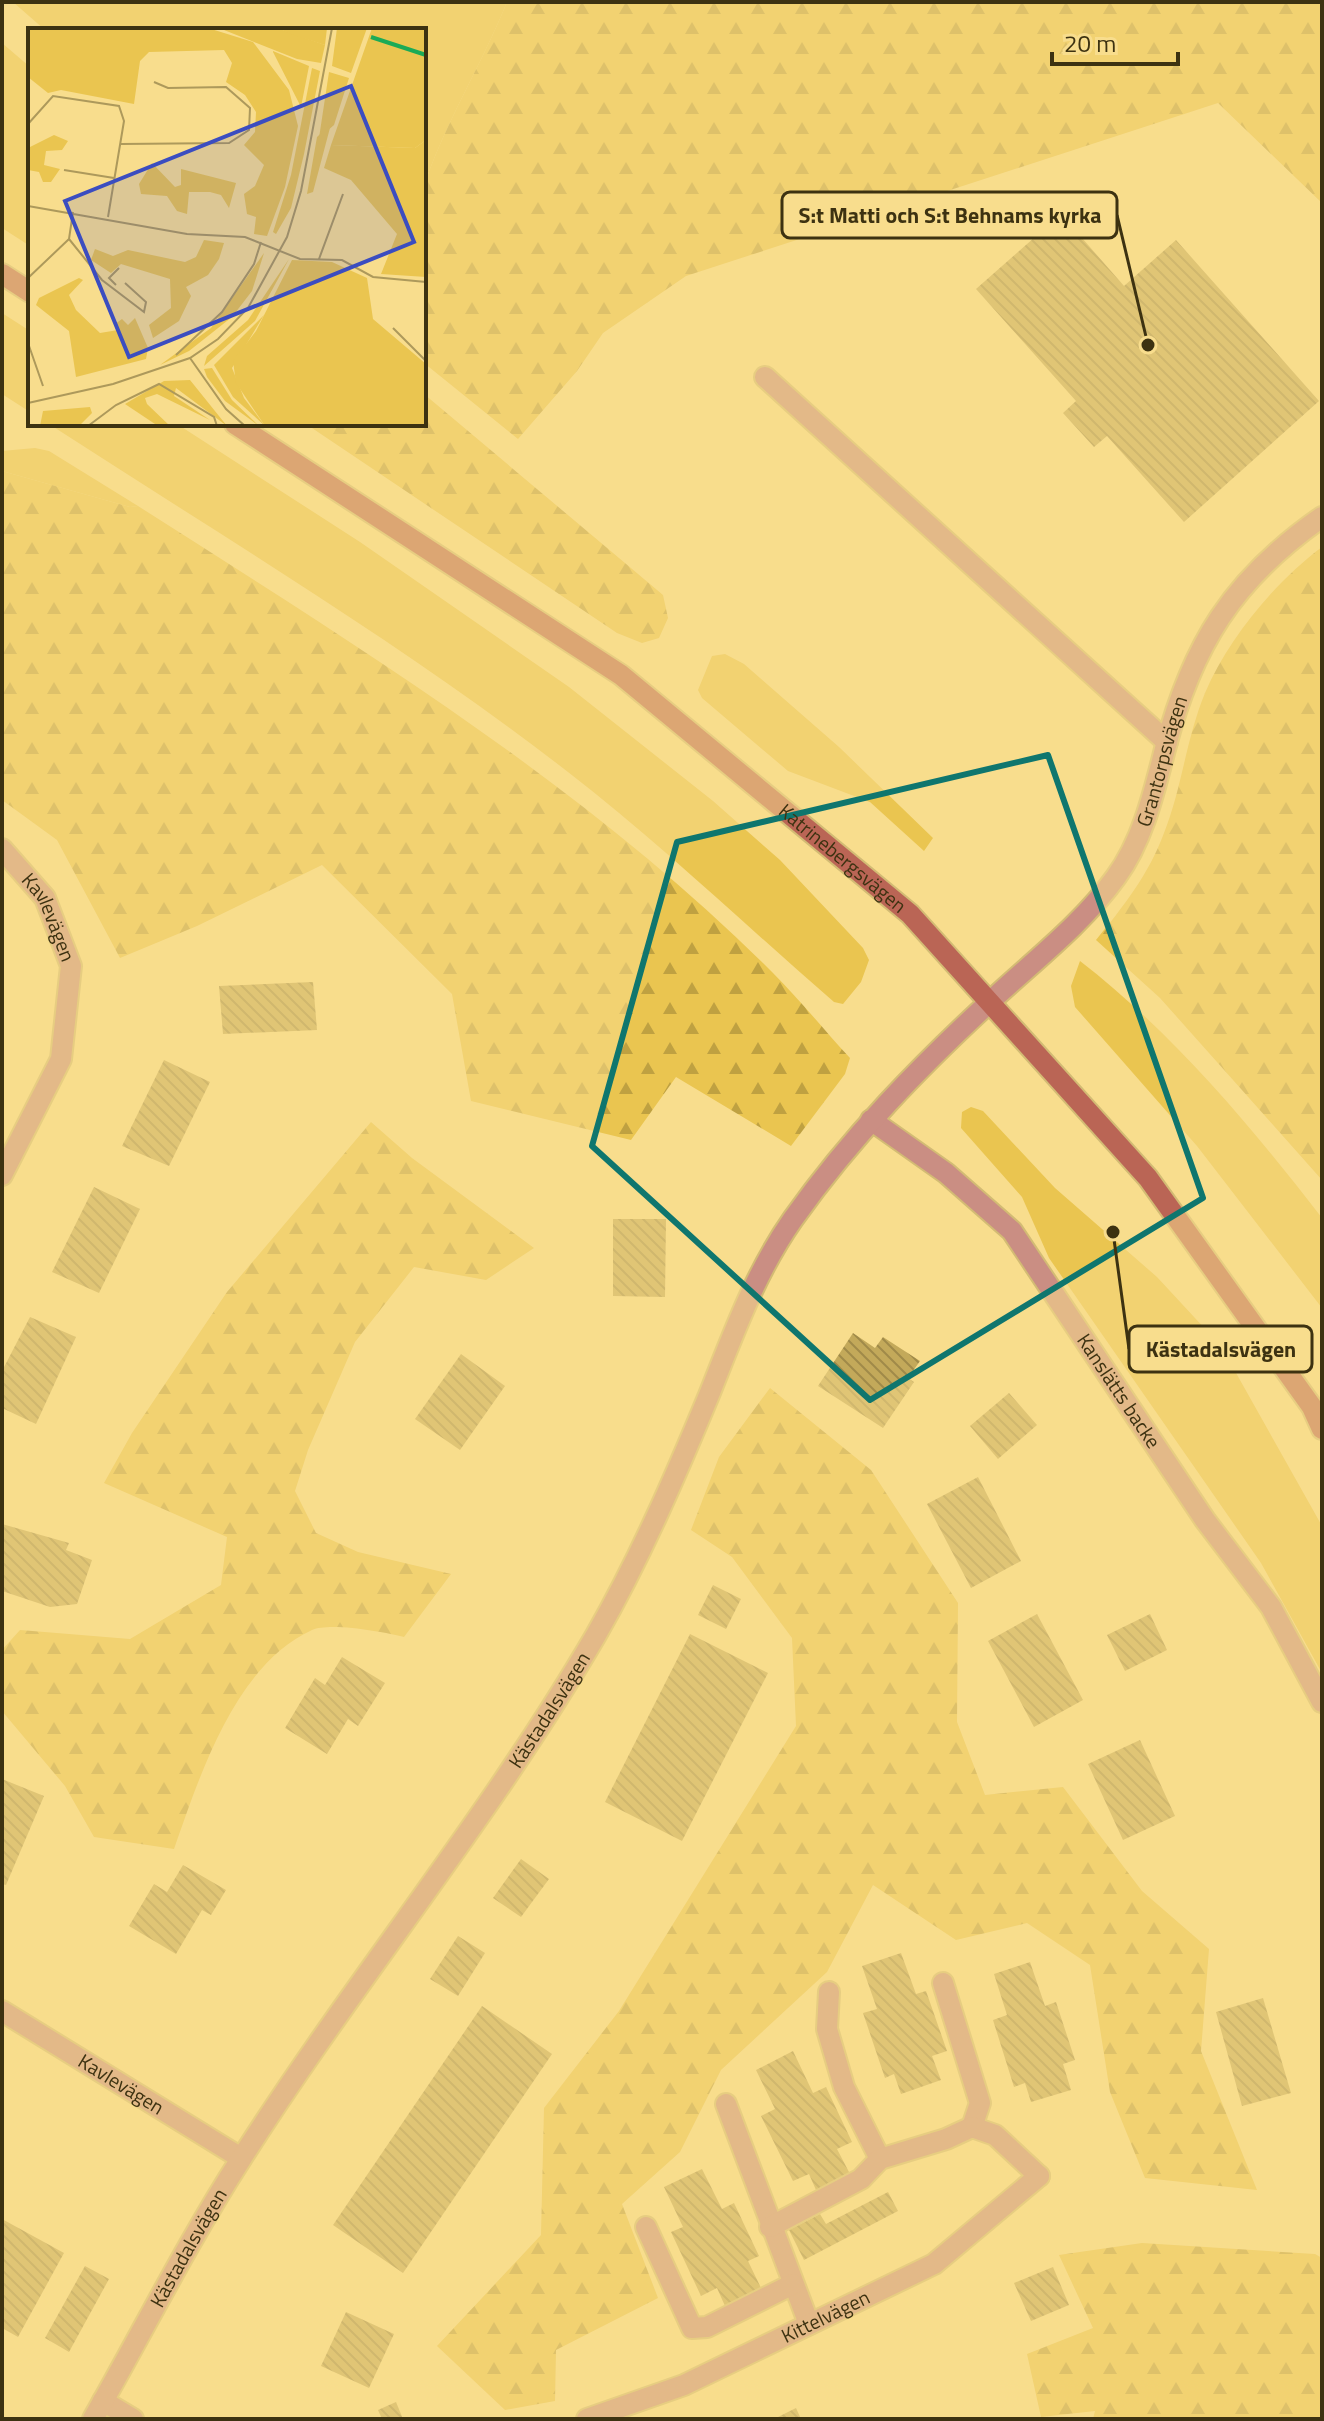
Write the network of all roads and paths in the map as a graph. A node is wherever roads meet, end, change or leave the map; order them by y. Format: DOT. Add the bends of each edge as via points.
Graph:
graph roads {
  1 [pos="2,274"];
  2 [pos="28,291"];
  3 [pos="765,377"];
  4 [pos="238,426"];
  5 [pos="1322,517"];
  6 [pos="1167,742"];
  7 [pos="2,849"];
  8 [pos="991,1001"];
  9 [pos="871,1120"];
  10 [pos="2,1175"];
  11 [pos="1322,1429"];
  12 [pos="1322,1702"];
  13 [pos="943,1983"];
  14 [pos="829,1992"];
  15 [pos="2,2011"];
  16 [pos="726,2104"];
  17 [pos="972,2127"];
  18 [pos="241,2158"];
  19 [pos="880,2159"];
  20 [pos="646,2227"];
  21 [pos="770,2227"];
  22 [pos="793,2284"];
  23 [pos="809,2324"];
  24 [pos="98,2410"];
  25 [pos="133,2419"];
  26 [pos="587,2419"];
  1 -- 2 [label="street"];
  3 -- 6 [label="street"];
  4 -- 8 [label="street, Katrinebergsvägen" via="621,675 910,914"];
  5 -- 6 [label="street, Grantorpsvägen" via="1275,552 1216,619 1191,667"];
  6 -- 8 [label="street, Grantorpsvägen" via="1153,798 1127,862 1066,932"];
  7 -- 10 [label="street, Kavlevägen" via="45,898 71,966 61,1059"];
  8 -- 9 [label="street, Kästadalsvägen"];
  8 -- 11 [label="street, Katrinebergsvägen" via="1148,1178 1312,1407"];
  9 -- 12 [label="street, Kanslätts backe" via="946,1173 1012,1231 1205,1520 1271,1607"];
  9 -- 18 [label="street, Kästadalsvägen" via="791,1221 755,1283 644,1546 546,1716"];
  13 -- 17 [label="street" via="980,2103"];
  14 -- 19 [label="street" via="827,2029 844,2087"];
  15 -- 18 [label="street, Kavlevägen"];
  16 -- 21 [label="street"];
  17 -- 19 [label="street"];
  17 -- 23 [label="street, Kittelvägen" via="995,2135 1039,2176 934,2264"];
  18 -- 24 [label="street, Kästadalsvägen"];
  19 -- 21 [label="street" via="861,2179"];
  20 -- 22 [label="street" via="692,2328 707,2327"];
  21 -- 22 [label="street"];
  22 -- 23 [label="street"];
  23 -- 26 [label="street, Kittelvägen" via="684,2385"];
  24 -- 25 [label="street"];
}
